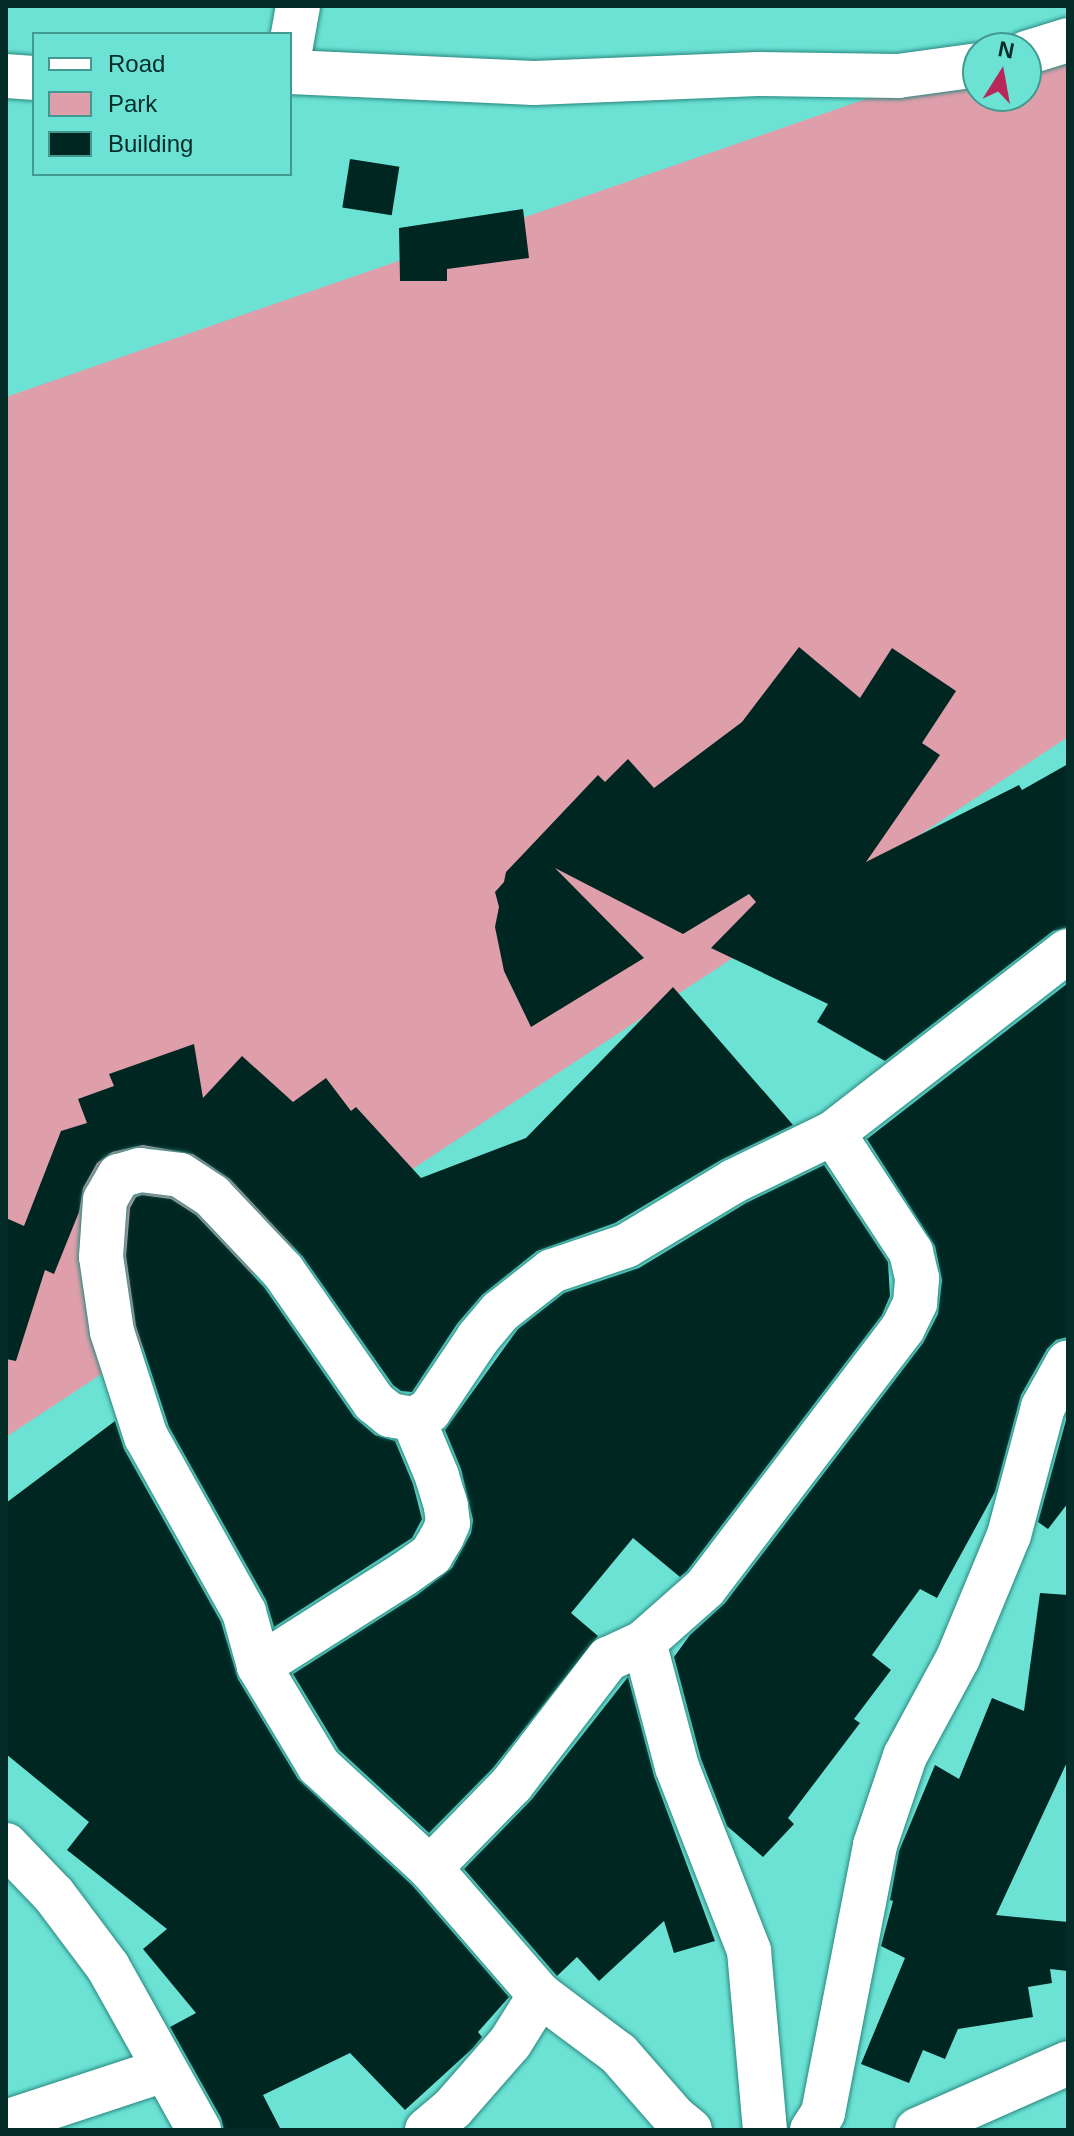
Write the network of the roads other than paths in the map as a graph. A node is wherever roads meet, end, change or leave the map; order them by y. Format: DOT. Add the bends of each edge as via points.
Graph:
graph roads {
  1 [pos="298,6"];
  2 [pos="292,40"];
  3 [pos="1068,40"];
  4 [pos="1042,48"];
  5 [pos="962,67"];
  6 [pos="292,72"];
  7 [pos="6,76"];
  8 [pos="32,78"];
  9 [pos="1068,951"];
  10 [pos="833,1133"];
  11 [pos="1068,1362"];
  12 [pos="413,1419"];
  13 [pos="644,1642"];
  14 [pos="259,1666"];
  15 [pos="6,1845"];
  16 [pos="430,1868"];
  17 [pos="540,1995"];
  18 [pos="1068,2063"];
  19 [pos="164,2070"];
  20 [pos="6,2122"];
  21 [pos="199,2130"];
  22 [pos="427,2130"];
  23 [pos="690,2130"];
  24 [pos="765,2130"];
  25 [pos="812,2130"];
  26 [pos="917,2130"];
  1 -- 2 [label="street"];
  3 -- 4 [label="street"];
  5 -- 6 [label="street" via="898,76 758,74 534,83"];
  7 -- 8 [label="street"];
  9 -- 10 [label="street"];
  10 -- 12 [label="street" via="734,1181 626,1246 552,1271 501,1311 429,1411"];
  10 -- 13 [label="street" via="911,1252 915,1303 903,1328 705,1588"];
  11 -- 25 [label="street" via="1043,1407 1003,1549 958,1658 900,1771 875,1845 823,2113"];
  12 -- 14 [label="street" via="446,1506 448,1523 431,1555"];
  12 -- 14 [label="street" via="390,1415 374,1402 283,1271 212,1196 180,1175 140,1170 119,1176 105,1200 101,1257 112,1332 127,1386 146,1437 244,1612"];
  13 -- 16 [label="street" via="608,1659 512,1784"];
  13 -- 24 [label="street" via="677,1767 749,1951"];
  14 -- 16 [label="street" via="319,1766"];
  15 -- 19 [label="street" via="54,1895 108,1967"];
  16 -- 17 [label="street"];
  17 -- 22 [label="street" via="510,2043"];
  17 -- 23 [label="street" via="619,2054"];
  18 -- 26 [label="street"];
  19 -- 20 [label="street"];
  19 -- 21 [label="street"];
}
